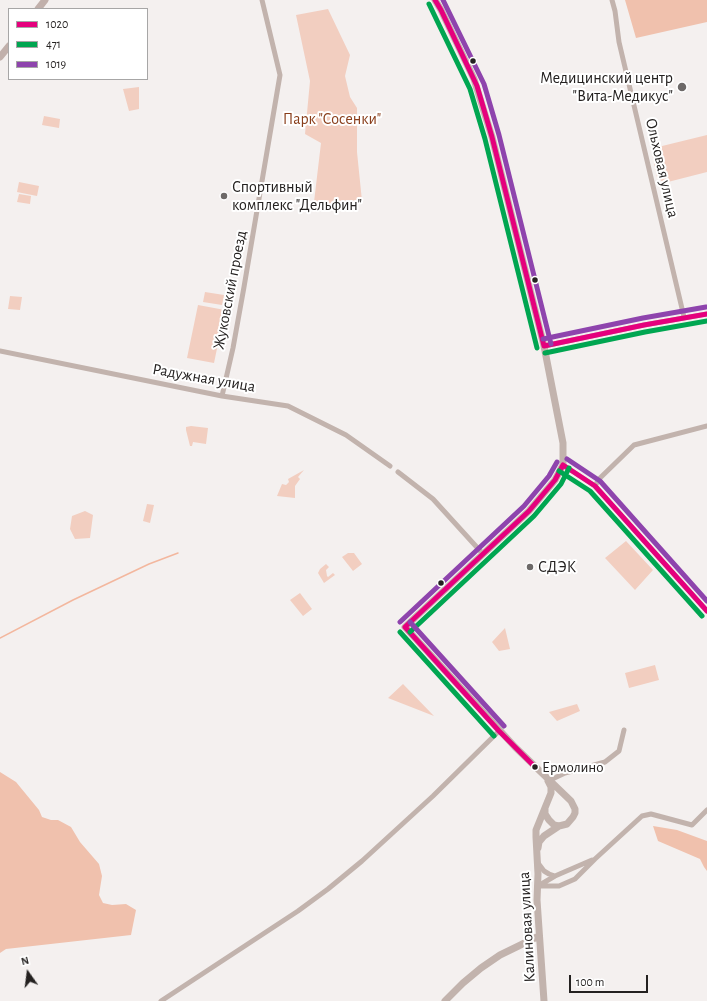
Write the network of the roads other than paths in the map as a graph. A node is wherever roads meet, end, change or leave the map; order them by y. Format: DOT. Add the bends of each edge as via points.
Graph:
graph roads {
  1 [pos="45,0"];
  2 [pos="262,0"];
  3 [pos="435,0"];
  4 [pos="612,0"];
  5 [pos="39,8"];
  6 [pos="8,47"];
  7 [pos="0,57"];
  8 [pos="707,314"];
  9 [pos="684,317"];
  10 [pos="544,346"];
  11 [pos="0,351"];
  12 [pos="222,396"];
  13 [pos="707,426"];
  14 [pos="563,465"];
  15 [pos="390,466"];
  16 [pos="398,472"];
  17 [pos="595,486"];
  18 [pos="483,554"];
  19 [pos="707,611"];
  20 [pos="624,730"];
  21 [pos="500,731"];
  22 [pos="548,781"];
  23 [pos="567,798"];
  24 [pos="546,806"];
  25 [pos="707,810"];
  26 [pos="559,826"];
  27 [pos="537,852"];
  28 [pos="595,859"];
  29 [pos="538,863"];
  30 [pos="555,876"];
  31 [pos="537,886"];
  32 [pos="539,936"];
  33 [pos="161,1001"];
  34 [pos="445,1001"];
  35 [pos="544,1001"];
  1 -- 5 [label="main road"];
  2 -- 12 [label="street, Жуковский проезд" via="280,75 246,280"];
  3 -- 10 [label="street" via="477,86"];
  4 -- 9 [label="street, Ольховая улица" via="616,11 619,42"];
  6 -- 7 [label="main road"];
  8 -- 9 [label="street"];
  9 -- 10 [label="street"];
  10 -- 14 [label="street" via="563,443"];
  11 -- 12 [label="street, Радужная улица"];
  12 -- 15 [label="street, Радужная улица" via="288,406 346,435"];
  13 -- 17 [label="street" via="634,444"];
  14 -- 17 [label="street"];
  14 -- 18 [label="street" via="540,500"];
  16 -- 18 [label="street" via="432,499"];
  17 -- 19 [label="street"];
  18 -- 21 [label="street" via="406,627"];
  20 -- 22 [label="street" via="619,751 605,762"];
  21 -- 22 [label="street"];
  21 -- 33 [label="street" via="433,796 328,889"];
  22 -- 23 [label="street"];
  22 -- 24 [label="street, Калиновая улица" via="551,793"];
  23 -- 24 [label="street" via="554,798"];
  23 -- 26 [label="street" via="575,809 573,817 567,824"];
  24 -- 26 [label="street" via="548,820"];
  24 -- 27 [label="street, Калиновая улица" via="536,830"];
  25 -- 28 [label="street" via="692,825 651,814 642,816"];
  26 -- 27 [label="street" via="544,836 539,842"];
  27 -- 29 [label="street, Калиновая улица"];
  28 -- 30 [label="street"];
  28 -- 31 [label="street" via="570,882 559,886"];
  29 -- 30 [label="street" via="544,871"];
  29 -- 31 [label="street, Калиновая улица"];
  30 -- 31 [label="street"];
  31 -- 32 [label="street, Калиновая улица"];
  32 -- 34 [label="street" via="500,955 481,968"];
  32 -- 35 [label="street, Калиновая улица"];
}
